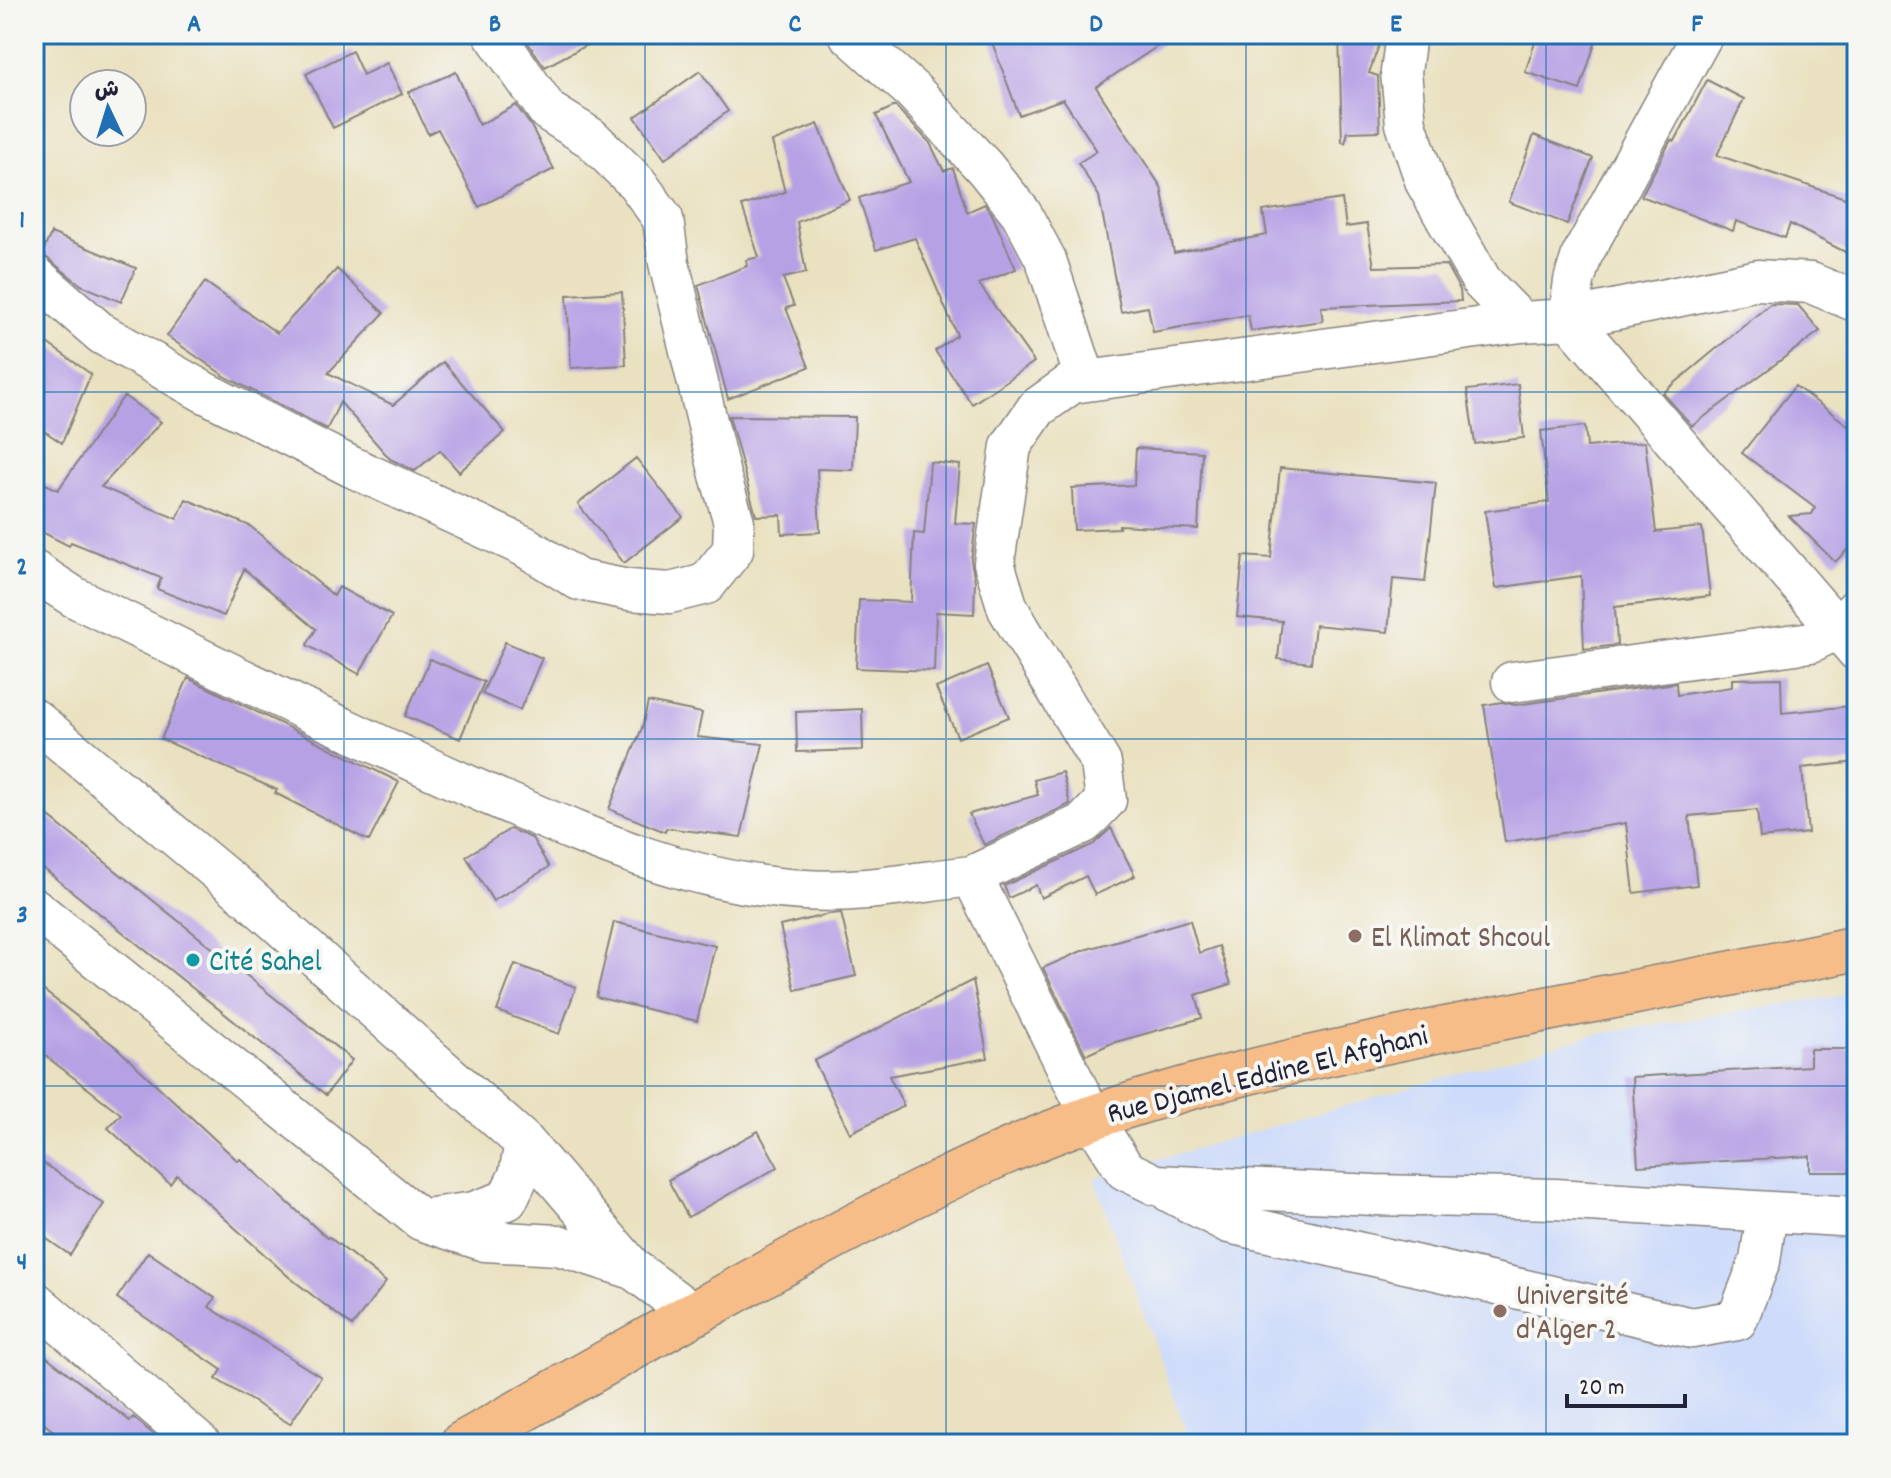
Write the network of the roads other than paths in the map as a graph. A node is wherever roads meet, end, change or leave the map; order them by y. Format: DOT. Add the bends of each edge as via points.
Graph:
graph roads {
  1 [pos="494,34"];
  2 [pos="849,34"];
  3 [pos="1406,34"];
  4 [pos="1703,34"];
  5 [pos="34,275"];
  6 [pos="1857,302"];
  7 [pos="1569,319"];
  8 [pos="1521,322"];
  9 [pos="1086,381"];
  10 [pos="34,571"];
  11 [pos="1850,630"];
  12 [pos="1512,682"];
  13 [pos="34,719"];
  14 [pos="972,876"];
  15 [pos="34,908"];
  16 [pos="1857,948"];
  17 [pos="1092,1118"];
  18 [pos="525,1143"];
  19 [pos="1156,1185"];
  20 [pos="1767,1213"];
  21 [pos="1857,1217"];
  22 [pos="421,1220"];
  23 [pos="633,1269"];
  24 [pos="34,1301"];
  25 [pos="693,1314"];
  26 [pos="200,1444"];
  27 [pos="462,1444"];
  1 -- 5 [label="street" via="548,111 591,138 637,183 663,219 669,263 734,522 733,550 706,584 670,593 579,580 524,546 204,392 102,334"];
  2 -- 9 [label="street" via="913,91 1021,213 1046,260"];
  3 -- 8 [label="street" via="1401,72 1406,124 1426,183 1482,282"];
  4 -- 7 [label="street" via="1582,255"];
  6 -- 7 [label="street" via="1811,283 1758,280"];
  7 -- 8 [label="street"];
  7 -- 11 [label="street"];
  8 -- 9 [label="street"];
  9 -- 14 [label="street" via="1072,383 1037,408 1011,446 994,563 1008,609 1101,763 1106,800 1084,823"];
  10 -- 14 [label="street" via="74,597 410,759 606,845 706,877 805,891"];
  11 -- 12 [label="street" via="1795,645"];
  13 -- 18 [label="street" via="245,894"];
  14 -- 17 [label="street"];
  15 -- 22 [label="street"];
  16 -- 17 [label="main road, Rue Djamel Eddine El Afghani" via="1329,1053"];
  17 -- 19 [label="street" via="1125,1170"];
  17 -- 25 [label="main road, Rue Djamel Eddine El Afghani" via="973,1165"];
  18 -- 22 [label="street" via="507,1200 474,1212"];
  18 -- 23 [label="street"];
  19 -- 20 [label="street" via="1555,1199"];
  19 -- 20 [label="street" via="1229,1223 1692,1328 1737,1320 1760,1261"];
  20 -- 21 [label="street"];
  22 -- 23 [label="street" via="485,1241 558,1245"];
  23 -- 25 [label="street"];
  24 -- 26 [label="street"];
  25 -- 27 [label="main road, Rue Djamel Eddine El Afghani"];
}
